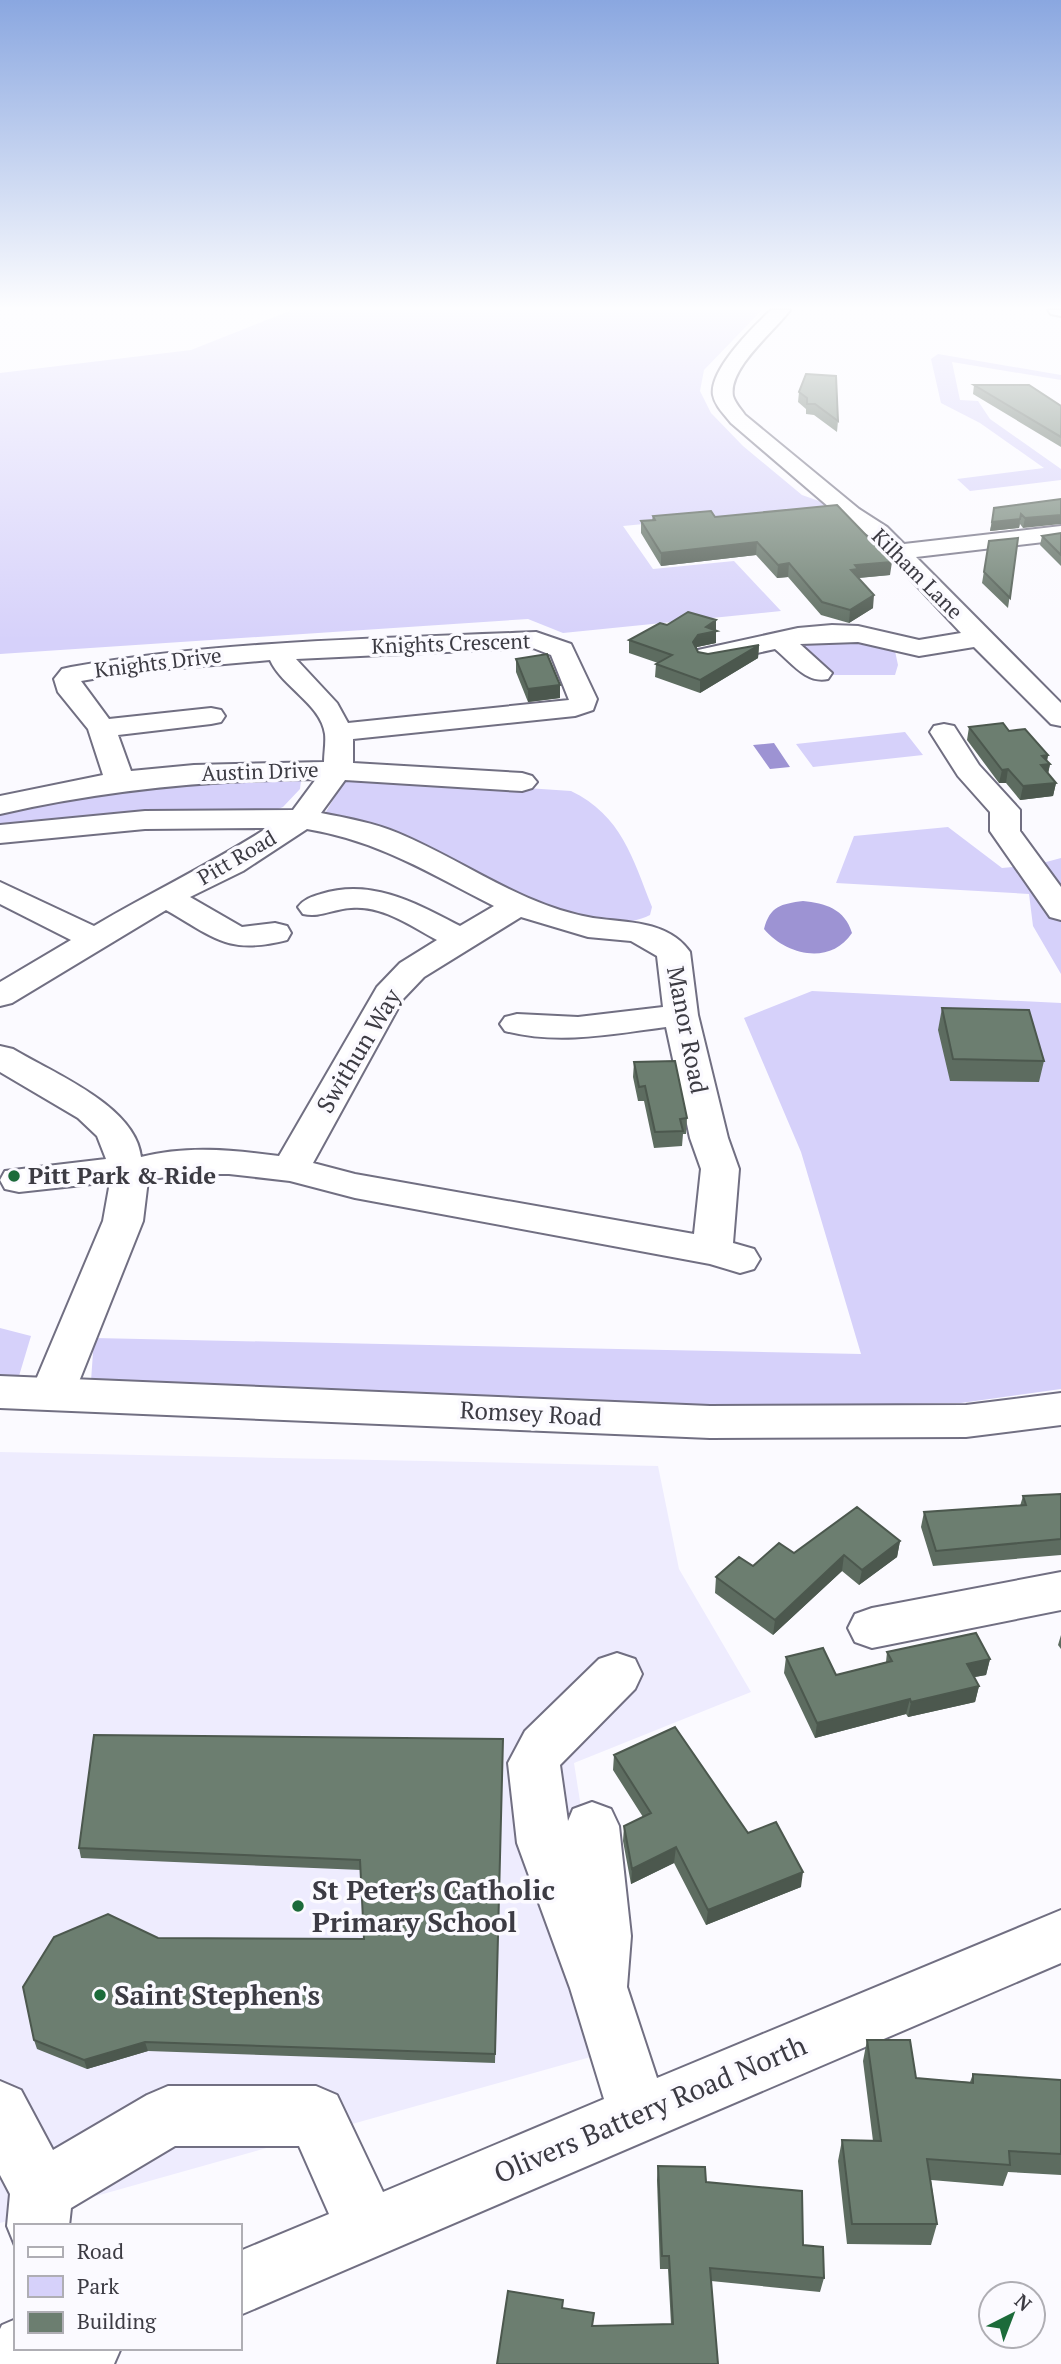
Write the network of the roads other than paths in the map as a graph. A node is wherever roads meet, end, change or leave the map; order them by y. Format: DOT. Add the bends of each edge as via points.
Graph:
graph roads {
  1 [pos="743,420"];
  2 [pos="1061,533"];
  3 [pos="899,552"];
  4 [pos="981,638"];
  5 [pos="780,640"];
  6 [pos="286,653"];
  7 [pos="708,656"];
  8 [pos="819,673"];
  9 [pos="211,716"];
  10 [pos="1061,718"];
  11 [pos="102,728"];
  12 [pos="339,732"];
  13 [pos="944,732"];
  14 [pos="338,769"];
  15 [pos="120,782"];
  16 [pos="522,782"];
  17 [pos="5,795"];
  18 [pos="302,819"];
  19 [pos="0,834"];
  20 [pos="0,892"];
  21 [pos="166,897"];
  22 [pos="517,905"];
  23 [pos="314,908"];
  24 [pos="1061,910"];
  25 [pos="275,933"];
  26 [pos="95,939"];
  27 [pos="460,939"];
  28 [pos="0,996"];
  29 [pos="681,1015"];
  30 [pos="517,1024"];
  31 [pos="0,1057"];
  32 [pos="126,1169"];
  33 [pos="290,1169"];
  34 [pos="19,1180"];
  35 [pos="0,1392"];
  36 [pos="52,1394"];
  37 [pos="1061,1409"];
  38 [pos="1061,1591"];
  39 [pos="872,1628"];
  40 [pos="617,1674"];
  41 [pos="592,1826"];
  42 [pos="1061,1936"];
  43 [pos="598,1987"];
  44 [pos="0,2111"];
  45 [pos="639,2114"];
  46 [pos="40,2209"];
  47 [pos="368,2229"];
  48 [pos="242,2282"];
  49 [pos="83,2350"];
  50 [pos="51,2364"];
  1 -- 3 [label="street, Kilham Lane"];
  2 -- 3 [label="street"];
  3 -- 4 [label="street, Kilham Lane"];
  4 -- 5 [label="street" via="919,648 845,632"];
  4 -- 10 [label="street, Kilham Lane"];
  5 -- 7 [label="street"];
  5 -- 8 [label="street"];
  6 -- 11 [label="street, Knights Drive" via="134,664 71,675 68,686"];
  6 -- 12 [label="street" via="287,668 327,709"];
  6 -- 12 [label="street, Knights Crescent" via="536,640 562,650 583,699 575,708"];
  9 -- 11 [label="street"];
  11 -- 15 [label="street, Knights Drive"];
  12 -- 14 [label="street"];
  13 -- 24 [label="street" via="968,769 1005,810 1004,831"];
  14 -- 15 [label="street, Austin Drive" via="274,769"];
  14 -- 16 [label="street, Austin Drive"];
  14 -- 18 [label="street, Pitt Road"];
  15 -- 17 [label="street, Austin Drive"];
  18 -- 19 [label="street, Manor Road" via="145,820"];
  18 -- 21 [label="street, Pitt Road" via="232,864"];
  18 -- 22 [label="street, Manor Road" via="387,839"];
  20 -- 26 [label="street"];
  21 -- 25 [label="street" via="237,937"];
  21 -- 26 [label="street, Pitt Road"];
  22 -- 27 [label="street, Swithun Way"];
  22 -- 29 [label="street, Manor Road" via="588,927 639,932 659,941 673,952"];
  23 -- 27 [label="street" via="337,899 373,897"];
  26 -- 28 [label="street, Pitt Road"];
  27 -- 33 [label="street, Swithun Way" via="412,970 389,994"];
  29 -- 30 [label="street" via="585,1026"];
  29 -- 33 [label="street, Manor Road" via="720,1169 726,1255 355,1186"];
  31 -- 32 [label="street" via="91,1110 114,1132"];
  32 -- 33 [label="street, Manor Road" via="183,1162"];
  32 -- 34 [label="street, Manor Road"];
  32 -- 36 [label="street" via="122,1221"];
  35 -- 36 [label="street, Romsey Road"];
  36 -- 37 [label="street, Romsey Road" via="710,1422 966,1421"];
  38 -- 39 [label="street"];
  40 -- 43 [label="street" via="543,1747 534,1763 544,1843"];
  41 -- 43 [label="street" via="603,1936"];
  42 -- 45 [label="street, Olivers Battery Road North"];
  43 -- 45 [label="street"];
  44 -- 46 [label="street"];
  45 -- 47 [label="street, Olivers Battery Road North"];
  46 -- 47 [label="street" via="168,2116 316,2116"];
  47 -- 48 [label="street, Olivers Battery Road North"];
  49 -- 50 [label="street"];
}
